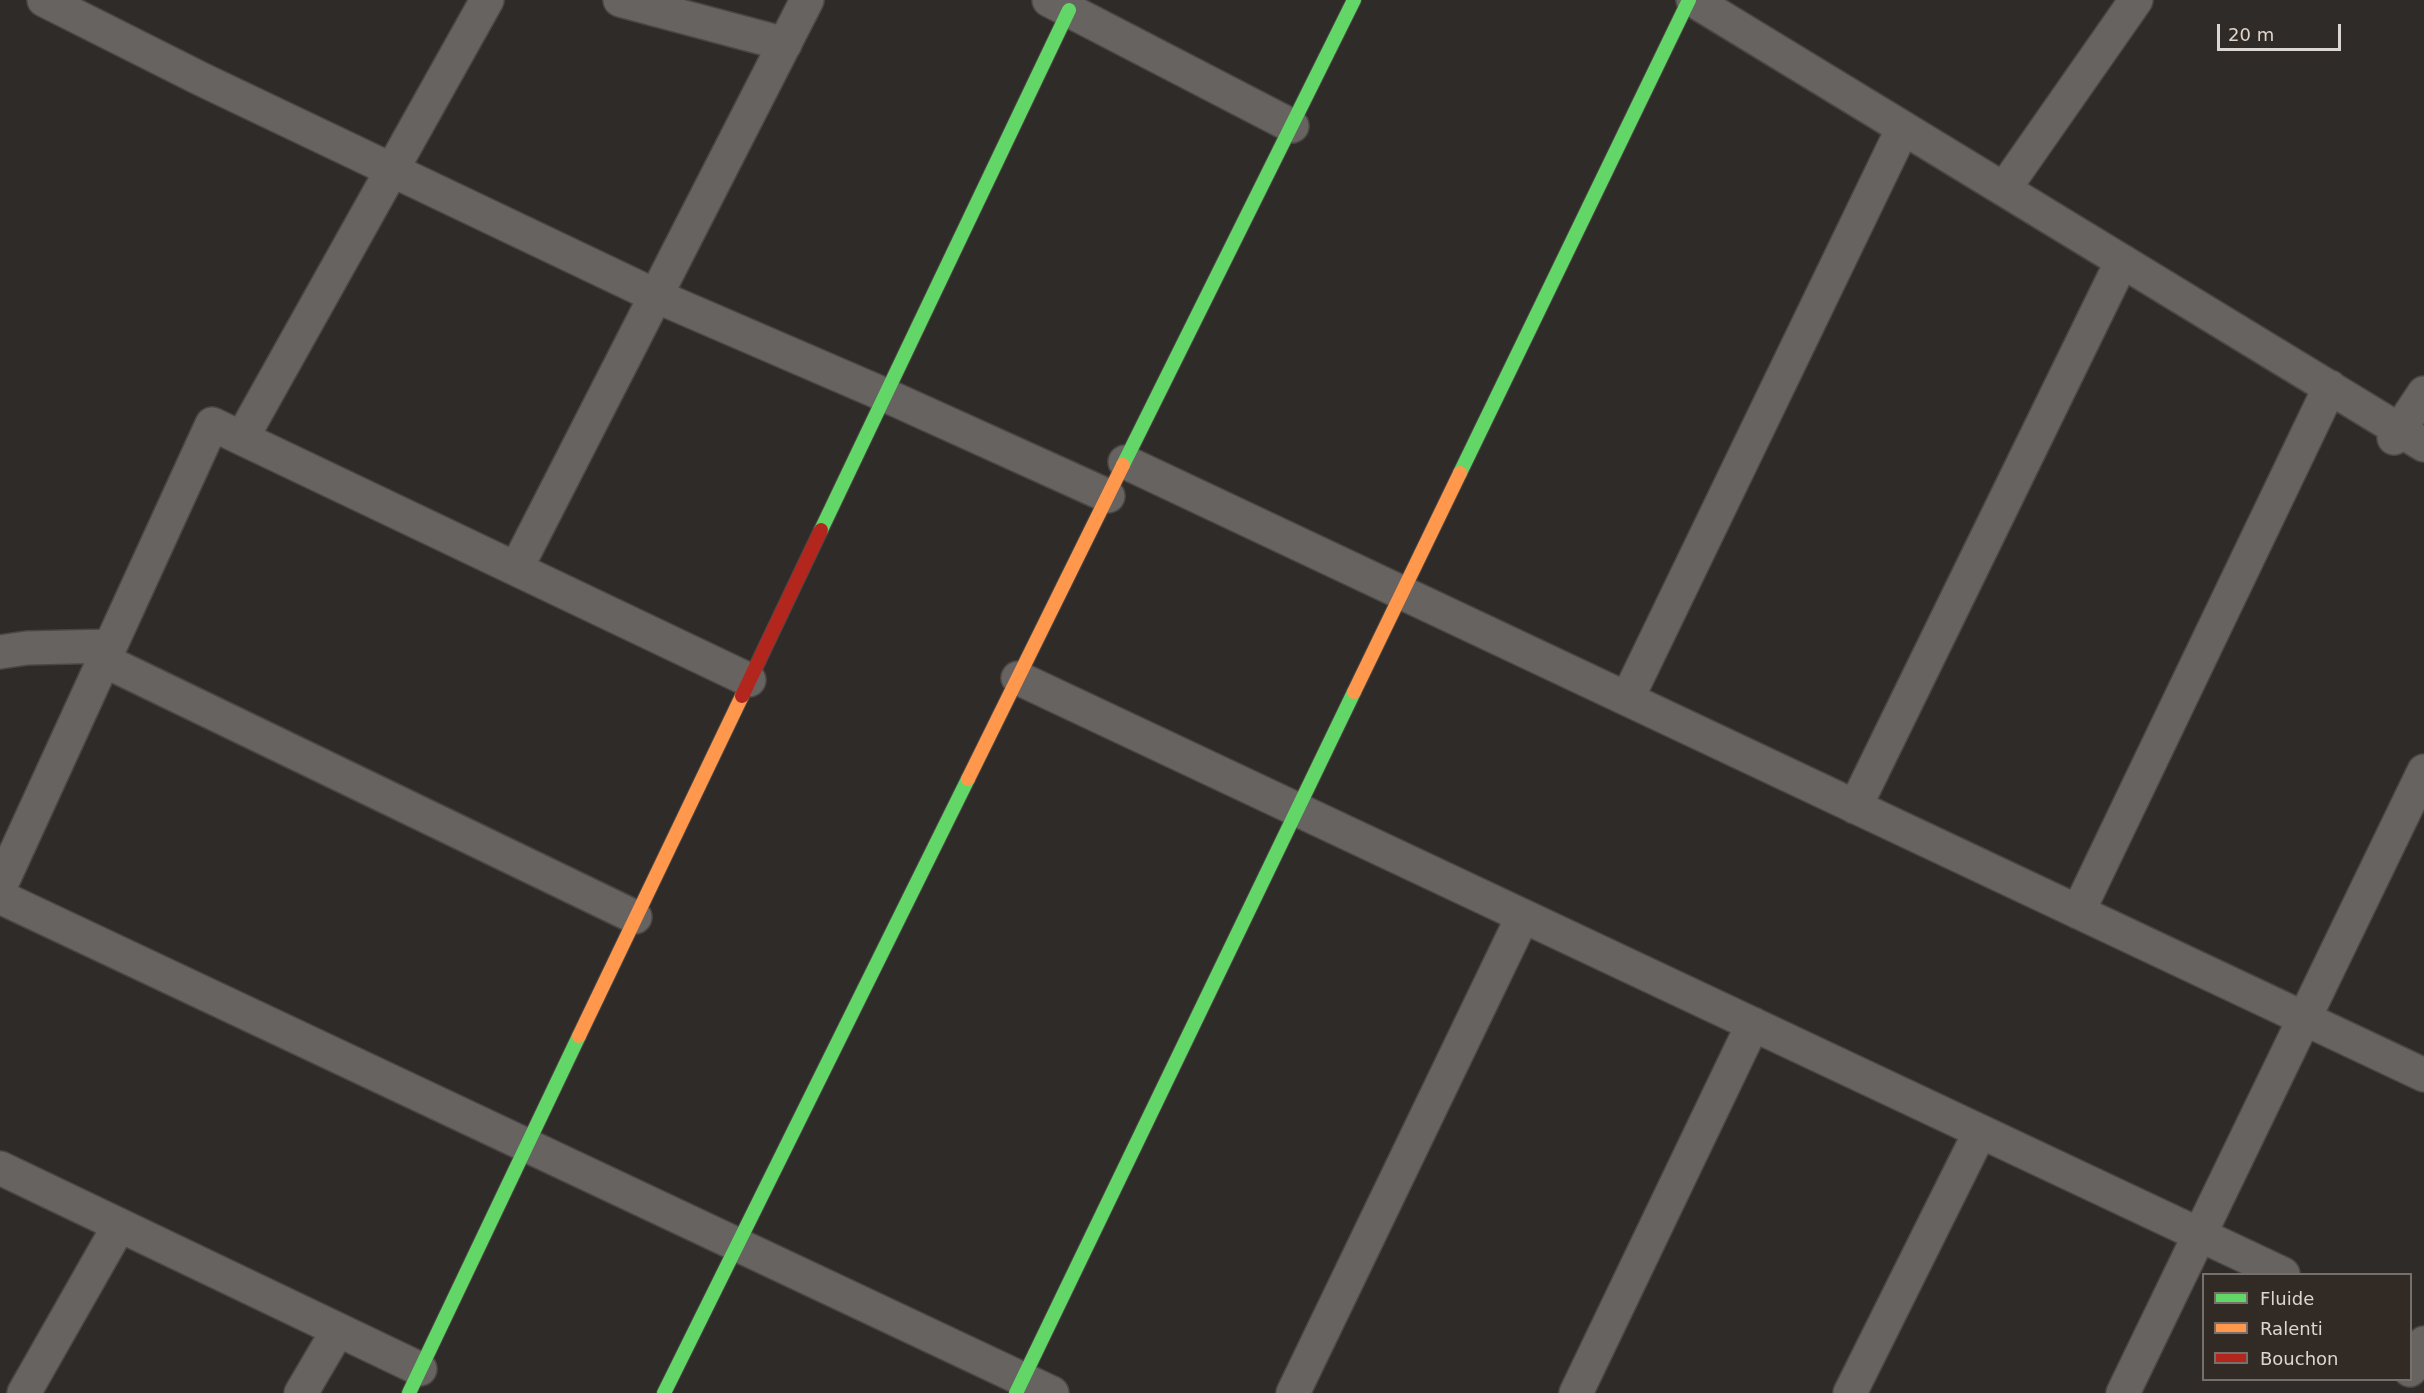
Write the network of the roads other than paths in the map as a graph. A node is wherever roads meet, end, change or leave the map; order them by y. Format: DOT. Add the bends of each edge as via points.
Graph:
graph roads {
  1 [pos="44,0"];
  2 [pos="487,0"];
  3 [pos="620,0"];
  4 [pos="807,0"];
  5 [pos="1354,0"];
  6 [pos="1691,0"];
  7 [pos="2136,0"];
  8 [pos="1059,5"];
  9 [pos="85,9"];
  10 [pos="785,44"];
  11 [pos="1292,126"];
  12 [pos="1903,128"];
  13 [pos="392,169"];
  14 [pos="2004,189"];
  15 [pos="2122,261"];
  16 [pos="657,296"];
  17 [pos="2330,387"];
  18 [pos="2424,393"];
  19 [pos="885,395"];
  20 [pos="242,438"];
  21 [pos="2406,438"];
  22 [pos="1125,462"];
  23 [pos="1108,496"];
  24 [pos="516,569"];
  25 [pos="1402,593"];
  26 [pos="0,652"];
  27 [pos="107,653"];
  28 [pos="1018,678"];
  29 [pos="749,680"];
  30 [pos="1627,699"];
  31 [pos="2424,771"];
  32 [pos="1855,807"];
  33 [pos="1298,809"];
  34 [pos="0,886"];
  35 [pos="0,897"];
  36 [pos="2078,912"];
  37 [pos="1523,916"];
  38 [pos="635,917"];
  39 [pos="2304,1018"];
  40 [pos="1753,1024"];
  41 [pos="2424,1075"];
  42 [pos="1980,1132"];
  43 [pos="526,1146"];
  44 [pos="0,1168"];
  45 [pos="119,1226"];
  46 [pos="2200,1235"];
  47 [pos="737,1245"];
  48 [pos="2279,1273"];
  49 [pos="338,1330"];
  50 [pos="2424,1342"];
  51 [pos="2412,1366"];
  52 [pos="414,1381"];
  53 [pos="1019,1386"];
  54 [pos="24,1393"];
  55 [pos="301,1393"];
  56 [pos="664,1393"];
  57 [pos="1052,1393"];
  58 [pos="1293,1393"];
  59 [pos="1576,1393"];
  60 [pos="1850,1393"];
  61 [pos="2123,1393"];
  1 -- 9 [label="street"];
  2 -- 13 [label="street"];
  3 -- 10 [label="street"];
  4 -- 10 [label="street"];
  5 -- 11 [label="street"];
  6 -- 12 [label="street"];
  6 -- 25 [label="street"];
  7 -- 14 [label="street"];
  8 -- 11 [label="street"];
  8 -- 19 [label="street"];
  9 -- 13 [label="street" via="201,79"];
  10 -- 16 [label="street"];
  11 -- 22 [label="street"];
  12 -- 14 [label="street"];
  12 -- 30 [label="street"];
  13 -- 16 [label="street"];
  13 -- 20 [label="street"];
  14 -- 15 [label="street"];
  15 -- 17 [label="street"];
  15 -- 32 [label="street"];
  16 -- 19 [label="street"];
  16 -- 24 [label="street"];
  17 -- 21 [label="street"];
  17 -- 36 [label="street"];
  18 -- 21 [label="street"];
  19 -- 23 [label="street"];
  19 -- 29 [label="street"];
  20 -- 24 [label="street"];
  20 -- 27 [label="street" via="212,424"];
  22 -- 23 [label="street"];
  22 -- 25 [label="street"];
  23 -- 28 [label="street"];
  24 -- 29 [label="street"];
  25 -- 30 [label="street"];
  25 -- 33 [label="street"];
  26 -- 27 [label="street" via="27,648"];
  27 -- 34 [label="street"];
  27 -- 38 [label="street"];
  28 -- 33 [label="street"];
  28 -- 47 [label="street"];
  29 -- 38 [label="street"];
  30 -- 32 [label="street"];
  31 -- 39 [label="street"];
  32 -- 36 [label="street"];
  33 -- 37 [label="street"];
  33 -- 53 [label="street"];
  35 -- 43 [label="street"];
  36 -- 39 [label="street"];
  37 -- 40 [label="street"];
  37 -- 58 [label="street"];
  38 -- 43 [label="street"];
  39 -- 41 [label="street"];
  39 -- 46 [label="street"];
  40 -- 42 [label="street"];
  40 -- 59 [label="street"];
  42 -- 46 [label="street"];
  42 -- 60 [label="street"];
  43 -- 47 [label="street"];
  43 -- 52 [label="street"];
  44 -- 45 [label="street"];
  45 -- 49 [label="street"];
  45 -- 54 [label="street"];
  46 -- 48 [label="street"];
  46 -- 61 [label="street"];
  47 -- 53 [label="street"];
  47 -- 56 [label="street"];
  49 -- 52 [label="street"];
  49 -- 55 [label="street"];
  50 -- 51 [label="street"];
  53 -- 57 [label="street"];
}
